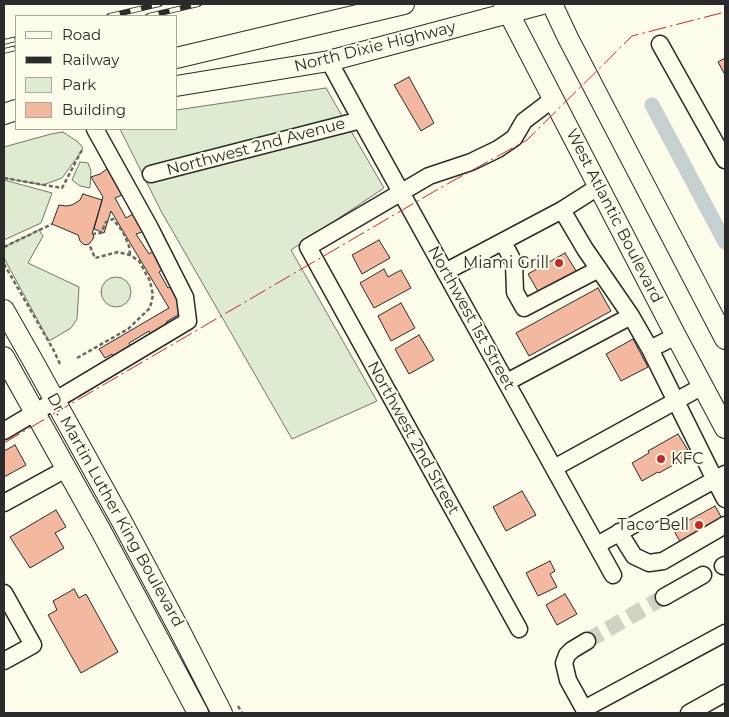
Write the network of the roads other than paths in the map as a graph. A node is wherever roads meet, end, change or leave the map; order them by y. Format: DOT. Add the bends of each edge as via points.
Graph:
graph roads {
  1 [pos="404,4"];
  2 [pos="542,4"];
  3 [pos="552,4"];
  4 [pos="506,8"];
  5 [pos="660,44"];
  6 [pos="178,58"];
  7 [pos="329,61"];
  8 [pos="178,86"];
  9 [pos="553,99"];
  10 [pos="361,120"];
  11 [pos="96,130"];
  12 [pos="724,154"];
  13 [pos="151,174"];
  14 [pos="598,187"];
  15 [pos="402,193"];
  16 [pos="562,210"];
  17 [pos="503,242"];
  18 [pos="598,268"];
  19 [pos="446,272"];
  20 [pos="4,310"];
  21 [pos="631,316"];
  22 [pos="676,336"];
  23 [pos="725,339"];
  24 [pos="650,349"];
  25 [pos="4,357"];
  26 [pos="506,382"];
  27 [pos="703,386"];
  28 [pos="676,400"];
  29 [pos="56,401"];
  30 [pos="35,413"];
  31 [pos="725,428"];
  32 [pos="4,431"];
  33 [pos="554,468"];
  34 [pos="66,469"];
  35 [pos="720,477"];
  36 [pos="725,499"];
  37 [pos="4,503"];
  38 [pos="121,520"];
  39 [pos="725,525"];
  40 [pos="101,531"];
  41 [pos="620,532"];
  42 [pos="597,544"];
  43 [pos="614,575"];
  44 [pos="704,575"];
  45 [pos="4,593"];
  46 [pos="664,598"];
  47 [pos="519,630"];
  48 [pos="725,633"];
  49 [pos="587,641"];
  50 [pos="4,661"];
  51 [pos="725,693"];
  52 [pos="198,713"];
  53 [pos="222,713"];
  54 [pos="689,713"];
  1 -- 6 [label="main road"];
  2 -- 4 [label="main road, North Dixie Highway"];
  3 -- 23 [label="main road"];
  4 -- 7 [label="main road, North Dixie Highway"];
  4 -- 9 [label="main road, West Atlantic Boulevard"];
  5 -- 12 [label="street"];
  7 -- 8 [label="main road, North Dixie Highway"];
  7 -- 10 [label="street, Northwest 1st Street"];
  9 -- 14 [label="main road, West Atlantic Boulevard"];
  9 -- 15 [label="street" via="524,121 514,138 498,149 429,176"];
  10 -- 13 [label="street, Northwest 2nd Avenue"];
  10 -- 15 [label="street, Northwest 1st Street"];
  11 -- 29 [label="street" via="185,297 188,321"];
  14 -- 16 [label="street"];
  14 -- 22 [label="main road, West Atlantic Boulevard"];
  15 -- 19 [label="street, Northwest 1st Street"];
  15 -- 47 [label="street, Northwest 2nd Street" via="308,247"];
  16 -- 17 [label="street"];
  16 -- 18 [label="street"];
  17 -- 18 [label="street" via="514,263 515,292 524,308"];
  17 -- 19 [label="street"];
  18 -- 21 [label="street"];
  19 -- 26 [label="street, Northwest 1st Street"];
  20 -- 29 [label="main road, Dr. Martin Luther King Boulevard"];
  21 -- 24 [label="street"];
  21 -- 26 [label="street"];
  22 -- 24 [label="street"];
  22 -- 27 [label="main road, West Atlantic Boulevard"];
  24 -- 28 [label="street"];
  25 -- 30 [label="main road, Dr. Martin Luther King Boulevard"];
  26 -- 33 [label="street, Northwest 1st Street"];
  27 -- 28 [label="street"];
  27 -- 31 [label="main road, West Atlantic Boulevard"];
  28 -- 33 [label="street"];
  28 -- 35 [label="street"];
  29 -- 30 [label="street"];
  29 -- 38 [label="main road, Dr. Martin Luther King Boulevard"];
  30 -- 32 [label="street"];
  30 -- 34 [label="main road, Dr. Martin Luther King Boulevard"];
  33 -- 42 [label="street, Northwest 1st Street"];
  34 -- 37 [label="street"];
  34 -- 40 [label="main road, Dr. Martin Luther King Boulevard"];
  35 -- 36 [label="street"];
  35 -- 41 [label="street"];
  38 -- 40 [label="main road"];
  38 -- 53 [label="main road, Dr. Martin Luther King Boulevard"];
  39 -- 41 [label="street" via="663,561 649,563 634,556"];
  40 -- 52 [label="main road, Dr. Martin Luther King Boulevard"];
  41 -- 42 [label="street"];
  42 -- 43 [label="street, Northwest 1st Street"];
  44 -- 46 [label="street"];
  45 -- 50 [label="street" via="33,645"];
  48 -- 49 [label="street" via="584,709 568,680 564,663 572,650"];
  51 -- 54 [label="street"];
}
